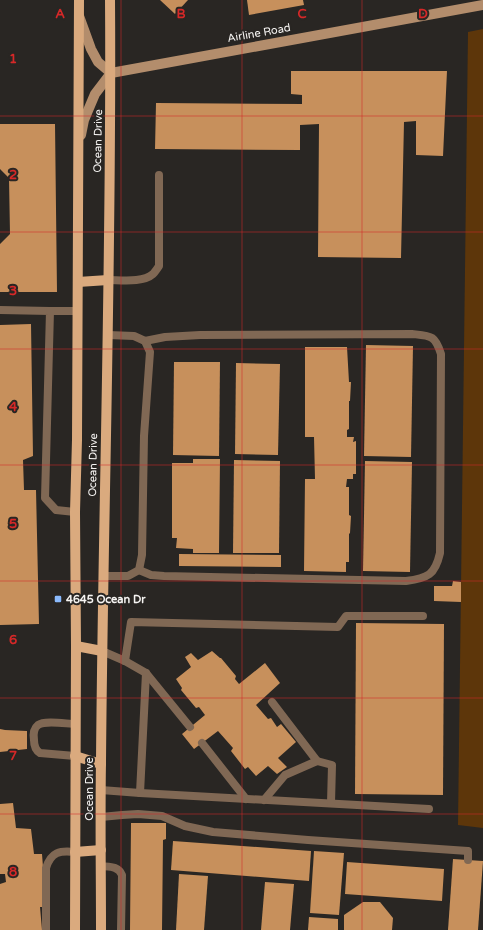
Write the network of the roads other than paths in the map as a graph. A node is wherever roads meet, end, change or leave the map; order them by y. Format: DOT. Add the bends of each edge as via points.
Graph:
graph roads {
  1 [pos="79,0"];
  2 [pos="110,0"];
  3 [pos="483,5"];
  4 [pos="79,15"];
  5 [pos="111,73"];
  6 [pos="78,144"];
  7 [pos="159,176"];
  8 [pos="108,280"];
  9 [pos="78,282"];
  10 [pos="0,310"];
  11 [pos="50,311"];
  12 [pos="78,311"];
  13 [pos="108,335"];
  14 [pos="145,341"];
  15 [pos="75,512"];
  16 [pos="139,570"];
  17 [pos="104,576"];
  18 [pos="422,616"];
  19 [pos="76,646"];
  20 [pos="102,651"];
  21 [pos="125,661"];
  22 [pos="146,673"];
  23 [pos="272,702"];
  24 [pos="76,724"];
  25 [pos="190,727"];
  26 [pos="202,743"];
  27 [pos="75,756"];
  28 [pos="317,761"];
  29 [pos="101,764"];
  30 [pos="101,790"];
  31 [pos="140,793"];
  32 [pos="246,799"];
  33 [pos="264,800"];
  34 [pos="331,803"];
  35 [pos="429,809"];
  36 [pos="101,817"];
  37 [pos="101,850"];
  38 [pos="75,852"];
  39 [pos="468,860"];
  40 [pos="101,866"];
  41 [pos="46,930"];
  42 [pos="75,930"];
  43 [pos="101,930"];
  44 [pos="121,930"];
  1 -- 4 [label="main road, Ocean Drive"];
  2 -- 5 [label="main road, Ocean Drive"];
  3 -- 5 [label="main road, Airline Road"];
  4 -- 5 [label="main road" via="98,62"];
  4 -- 6 [label="main road, Ocean Drive"];
  5 -- 6 [label="main road" via="95,94 84,120"];
  5 -- 8 [label="main road, Ocean Drive"];
  6 -- 9 [label="main road, Ocean Drive"];
  7 -- 8 [label="lane" via="159,266 145,279"];
  8 -- 9 [label="main road"];
  8 -- 13 [label="main road, Ocean Drive"];
  9 -- 12 [label="main road, Ocean Drive"];
  10 -- 11 [label="lane"];
  11 -- 12 [label="lane"];
  11 -- 15 [label="lane" via="45,498 56,510"];
  12 -- 15 [label="main road, Ocean Drive"];
  13 -- 14 [label="lane" via="134,336"];
  13 -- 17 [label="main road, Ocean Drive"];
  14 -- 16 [label="lane" via="150,352 144,436 142,555"];
  14 -- 16 [label="lane" via="200,335 430,336 437,343 441,354 440,553 437,564 430,574 406,581 164,576 151,575"];
  15 -- 19 [label="main road, Ocean Drive"];
  16 -- 17 [label="lane" via="128,576"];
  17 -- 20 [label="main road, Ocean Drive"];
  18 -- 21 [label="lane" via="346,616 338,627 131,622"];
  19 -- 20 [label="main road"];
  19 -- 24 [label="main road, Ocean Drive"];
  20 -- 21 [label="lane"];
  20 -- 29 [label="main road, Ocean Drive"];
  21 -- 22 [label="lane"];
  22 -- 25 [label="lane"];
  22 -- 31 [label="lane"];
  23 -- 28 [label="lane"];
  24 -- 27 [label="main road, Ocean Drive"];
  24 -- 27 [label="lane" via="38,725 33,734 36,751"];
  26 -- 32 [label="lane"];
  27 -- 29 [label="main road"];
  27 -- 38 [label="main road, Ocean Drive"];
  28 -- 33 [label="lane" via="285,775"];
  28 -- 34 [label="lane" via="332,765"];
  29 -- 30 [label="main road, Ocean Drive"];
  30 -- 31 [label="lane"];
  30 -- 36 [label="main road, Ocean Drive"];
  31 -- 32 [label="lane"];
  32 -- 33 [label="lane"];
  33 -- 34 [label="lane"];
  34 -- 35 [label="lane"];
  36 -- 37 [label="main road, Ocean Drive"];
  36 -- 39 [label="lane" via="138,814 162,816 185,826 219,833 468,851"];
  37 -- 38 [label="main road"];
  37 -- 40 [label="main road, Ocean Drive"];
  38 -- 41 [label="lane" via="64,851 54,854 48,862"];
  38 -- 42 [label="main road, Ocean Drive"];
  40 -- 43 [label="main road, Ocean Drive"];
  40 -- 44 [label="lane" via="117,868 122,875"];
}
